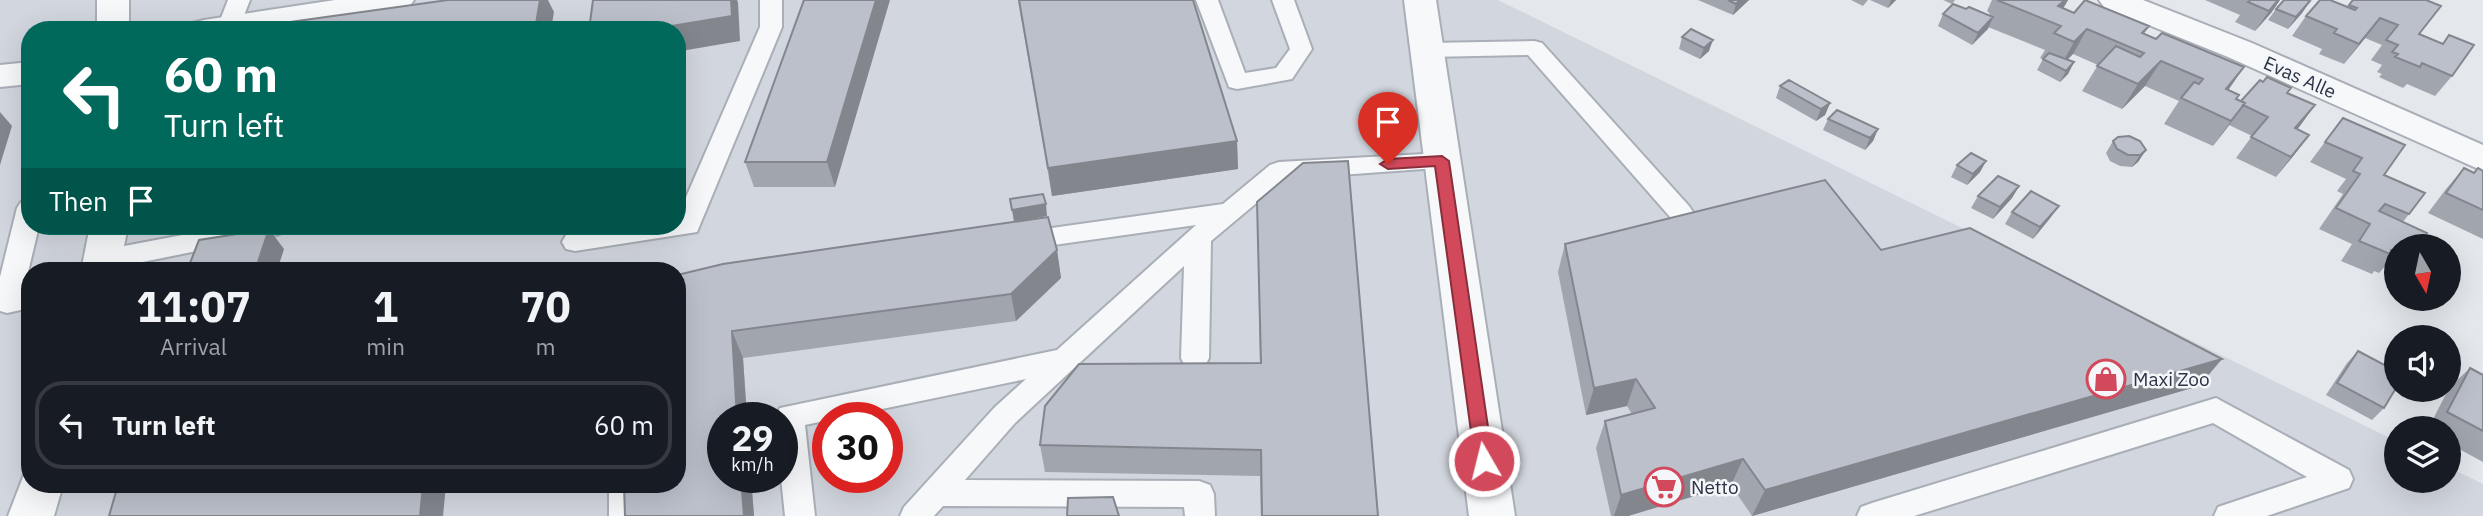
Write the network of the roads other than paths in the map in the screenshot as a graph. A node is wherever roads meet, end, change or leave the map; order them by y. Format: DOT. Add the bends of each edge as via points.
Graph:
graph roads {
  1 [pos="113,0"];
  2 [pos="392,0"];
  3 [pos="771,0"];
  4 [pos="1207,0"];
  5 [pos="1283,0"];
  6 [pos="2115,0"];
  7 [pos="1420,16"];
  8 [pos="225,18"];
  9 [pos="113,21"];
  10 [pos="21,74"];
  11 [pos="0,76"];
  12 [pos="2483,159"];
  13 [pos="1442,161"];
  14 [pos="1228,212"];
  15 [pos="1680,212"];
  16 [pos="686,226"];
  17 [pos="23,235"];
  18 [pos="216,235"];
  19 [pos="624,235"];
  20 [pos="1198,238"];
  21 [pos="575,242"];
  22 [pos="994,244"];
  23 [pos="104,252"];
  24 [pos="21,300"];
  25 [pos="1195,358"];
  26 [pos="1065,360"];
  27 [pos="38,493"];
  28 [pos="624,493"];
  29 [pos="936,493"];
  30 [pos="31,516"];
  31 [pos="624,516"];
  32 [pos="800,516"];
  33 [pos="915,516"];
  34 [pos="1200,516"];
  35 [pos="1492,516"];
  36 [pos="1872,516"];
  37 [pos="2229,516"];
  1 -- 9 [label="street"];
  2 -- 8 [label="street"];
  3 -- 16 [label="lane" via="771,27"];
  4 -- 5 [label="lane" via="1237,82 1284,74 1301,49"];
  6 -- 12 [label="street, Evas Alle" via="2240,50"];
  7 -- 13 [label="street"];
  7 -- 15 [label="lane" via="1534,48"];
  10 -- 11 [label="street"];
  13 -- 14 [label="lane" via="1279,171"];
  13 -- 35 [label="street"];
  14 -- 20 [label="lane"];
  14 -- 22 [label="lane"];
  17 -- 24 [label="lane" via="7,303"];
  18 -- 23 [label="lane"];
  19 -- 21 [label="lane"];
  20 -- 25 [label="lane"];
  20 -- 26 [label="lane"];
  26 -- 29 [label="lane" via="1005,415"];
  26 -- 32 [label="lane" via="790,416"];
  27 -- 30 [label="street"];
  28 -- 31 [label="lane"];
  29 -- 33 [label="lane"];
  29 -- 34 [label="lane" via="1199,494"];
  36 -- 37 [label="lane" via="2216,410 2338,478"];
}
